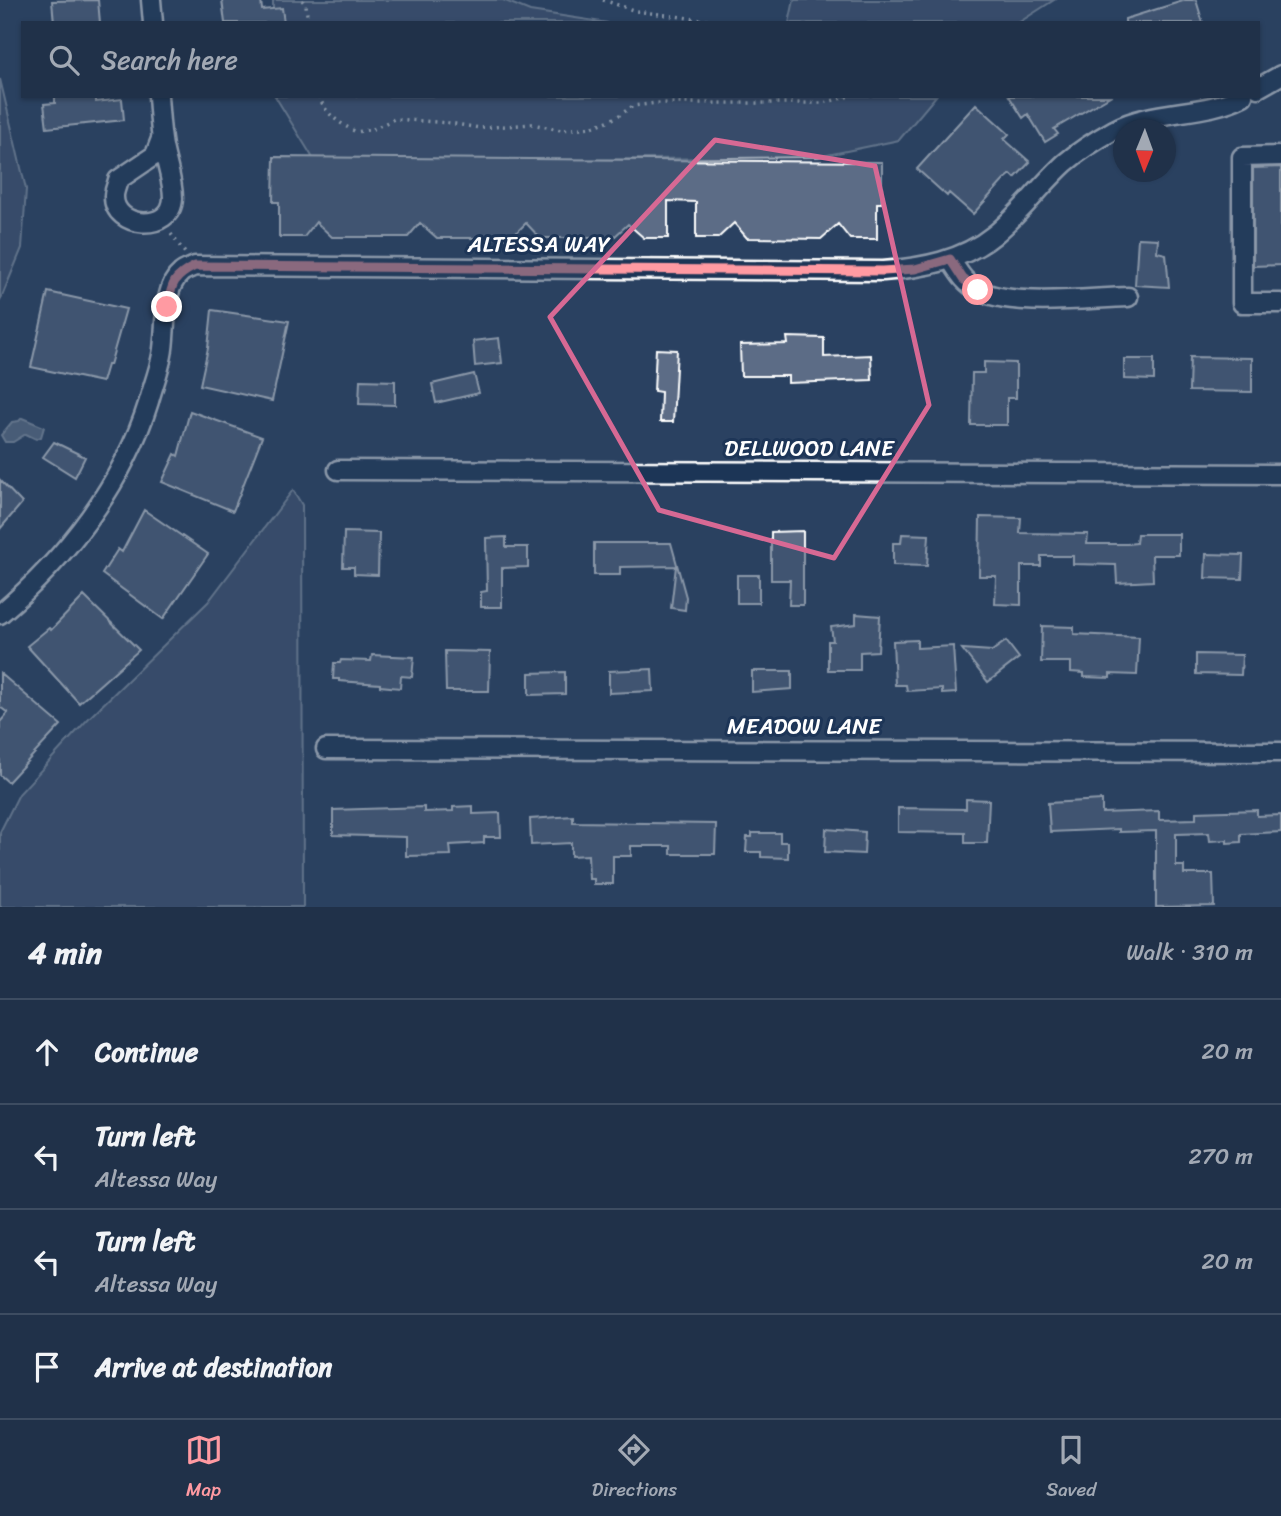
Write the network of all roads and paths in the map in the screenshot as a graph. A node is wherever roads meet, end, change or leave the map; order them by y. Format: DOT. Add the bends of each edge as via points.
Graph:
graph roads {
  1 [pos="151,0"];
  2 [pos="302,0"];
  3 [pos="603,0"];
  4 [pos="153,21"];
  5 [pos="309,21"];
  6 [pos="712,21"];
  7 [pos="1281,75"];
  8 [pos="1260,87"];
  9 [pos="158,98"];
  10 [pos="320,98"];
  11 [pos="842,98"];
  12 [pos="1237,98"];
  13 [pos="162,139"];
  14 [pos="1281,156"];
  15 [pos="159,219"];
  16 [pos="950,259"];
  17 [pos="192,267"];
  18 [pos="1128,297"];
  19 [pos="1281,303"];
  20 [pos="338,470"];
  21 [pos="1281,474"];
  22 [pos="0,614"];
  23 [pos="326,749"];
  24 [pos="1281,752"];
  1 -- 4 [label="street"];
  2 -- 5 [label="path"];
  3 -- 6 [label="path" via="636,10"];
  7 -- 8 [label="street"];
  9 -- 13 [label="street"];
  10 -- 11 [label="path" via="337,121 356,132 394,119 480,128 532,124 561,130 592,127 633,106 657,103 823,103"];
  12 -- 16 [label="street, ALTESSA WAY" via="1117,129 1067,162 992,237"];
  13 -- 15 [label="street" via="173,199"];
  13 -- 15 [label="street" via="155,155 118,180 114,199 122,215 138,223"];
  14 -- 19 [label="street" via="1242,157 1242,303"];
  15 -- 17 [label="path"];
  16 -- 17 [label="street, ALTESSA WAY" via="915,269 883,271"];
  16 -- 18 [label="street" via="963,279 978,290 1014,300"];
  17 -- 22 [label="street" via="179,274 171,288 159,368 113,485 69,545"];
  20 -- 21 [label="street, DELLWOOD LANE"];
  23 -- 24 [label="street, MEADOW LANE"];
}
